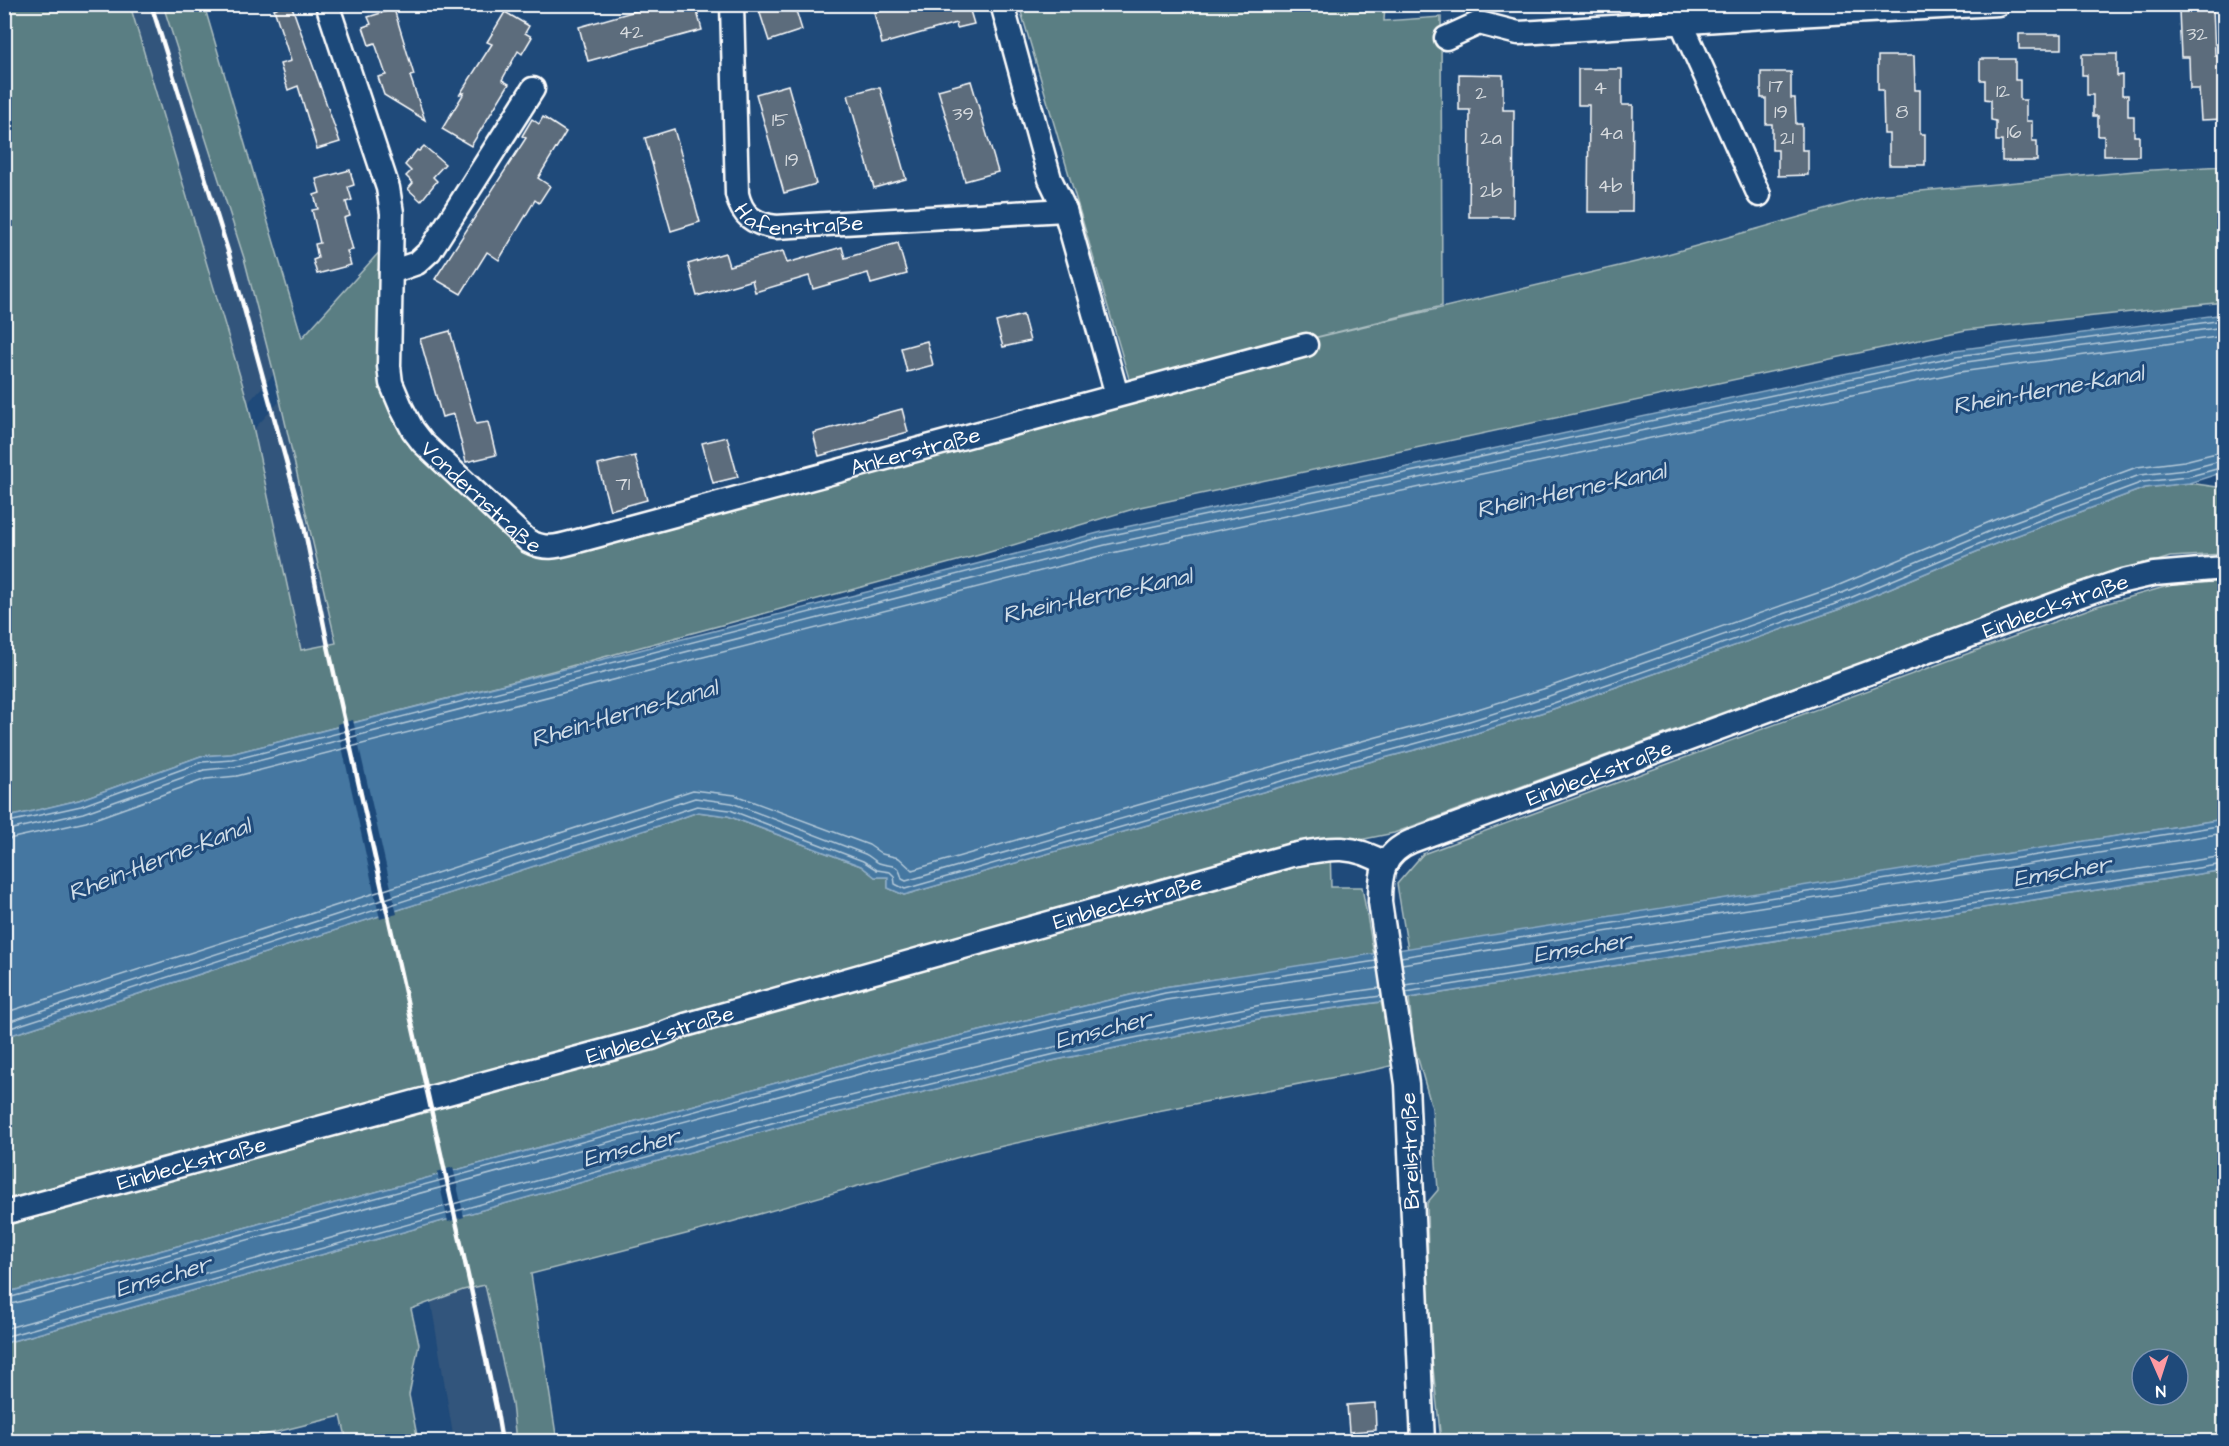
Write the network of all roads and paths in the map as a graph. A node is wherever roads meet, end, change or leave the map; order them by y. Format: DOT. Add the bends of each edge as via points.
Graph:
graph roads {
  1 [pos="327,4"];
  2 [pos="732,4"];
  3 [pos="1002,4"];
  4 [pos="1998,4"];
  5 [pos="1677,14"];
  6 [pos="1446,38"];
  7 [pos="533,89"];
  8 [pos="1759,195"];
  9 [pos="1065,210"];
  10 [pos="391,272"];
  11 [pos="1306,345"];
  12 [pos="1117,395"];
  13 [pos="715,504"];
  14 [pos="2224,568"];
  15 [pos="1386,864"];
  16 [pos="4,1213"];
  17 [pos="1423,1442"];
  1 -- 10 [label="street, Vondernstraße" via="388,188 392,213"];
  2 -- 9 [label="street, Hafenstraße" via="737,194 741,208 753,221 776,227"];
  3 -- 9 [label="street" via="1050,179"];
  4 -- 5 [label="street"];
  5 -- 6 [label="street" via="1518,33 1479,24"];
  5 -- 8 [label="street"];
  7 -- 10 [label="street" via="430,251 417,263"];
  9 -- 12 [label="street"];
  10 -- 13 [label="street, Vondernstraße" via="389,366 391,383 402,409 413,430 435,456 528,541 550,548"];
  11 -- 12 [label="street, Ankerstraße"];
  12 -- 13 [label="street, Ankerstraße"];
  14 -- 15 [label="street, Einbleckstraße" via="2154,574 2075,597 1412,841 1396,849"];
  15 -- 16 [label="street, Einbleckstraße" via="1368,852 1356,850 1328,850 1282,858 696,1022 652,1038"];
  15 -- 17 [label="street, Breilstraße" via="1380,902 1407,1084"];
}
